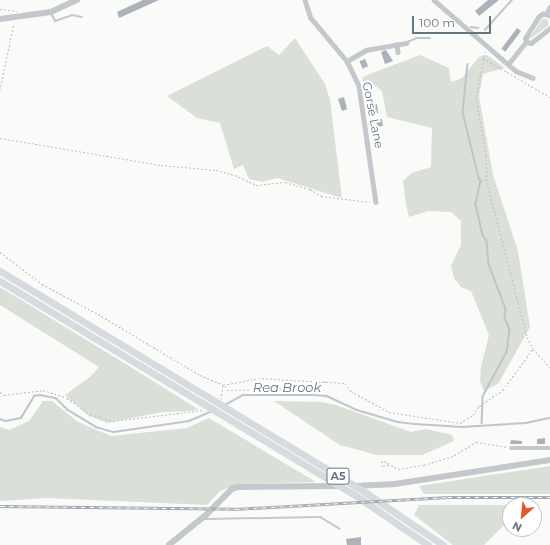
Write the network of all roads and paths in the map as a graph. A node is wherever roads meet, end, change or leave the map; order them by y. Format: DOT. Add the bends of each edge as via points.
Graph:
graph roads {
  1 [pos="77,0"];
  2 [pos="305,0"];
  3 [pos="434,0"];
  4 [pos="550,7"];
  5 [pos="51,12"];
  6 [pos="548,15"];
  7 [pos="82,17"];
  8 [pos="17,18"];
  9 [pos="0,19"];
  10 [pos="550,28"];
  11 [pos="430,38"];
  12 [pos="526,42"];
  13 [pos="406,43"];
  14 [pos="396,44"];
  15 [pos="398,52"];
  16 [pos="347,61"];
  17 [pos="509,64"];
  18 [pos="533,78"];
  19 [pos="0,90"];
  20 [pos="550,97"];
  21 [pos="0,138"];
  22 [pos="376,202"];
  23 [pos="0,252"];
  24 [pos="0,271"];
  25 [pos="0,280"];
  26 [pos="533,349"];
  27 [pos="550,367"];
  28 [pos="326,381"];
  29 [pos="224,385"];
  30 [pos="227,390"];
  31 [pos="224,391"];
  32 [pos="0,392"];
  33 [pos="214,401"];
  34 [pos="204,406"];
  35 [pos="511,448"];
  36 [pos="550,448"];
  37 [pos="550,460"];
  38 [pos="389,466"];
  39 [pos="205,517"];
  40 [pos="340,529"];
  41 [pos="169,545"];
  42 [pos="428,545"];
  43 [pos="443,545"];
  1 -- 5 [label="street"];
  2 -- 16 [label="street, Gorse Lane" via="316,24"];
  3 -- 17 [label="street"];
  4 -- 6 [label="street"];
  5 -- 7 [label="lane" via="55,21 72,15"];
  5 -- 8 [label="street"];
  6 -- 12 [label="street" via="538,17"];
  8 -- 9 [label="street"];
  8 -- 19 [label="path" via="12,26"];
  10 -- 12 [label="street" via="531,43"];
  11 -- 13 [label="lane" via="417,38"];
  12 -- 17 [label="street"];
  13 -- 14 [label="street"];
  14 -- 15 [label="street"];
  14 -- 16 [label="street" via="366,50"];
  16 -- 22 [label="street, Gorse Lane" via="361,94"];
  17 -- 18 [label="street" via="519,74"];
  20 -- 26 [label="path" via="483,57 476,98 486,155 487,184 527,337"];
  21 -- 22 [label="path" via="161,165 216,170 236,175 256,185 285,182 310,189 321,196"];
  23 -- 29 [label="path" via="42,284"];
  24 -- 33 [label="highway, A5"];
  25 -- 34 [label="highway, A5"];
  26 -- 27 [label="path"];
  26 -- 28 [label="path" via="503,390 473,415 460,422 410,417 389,412 351,391 345,383"];
  28 -- 29 [label="path" via="258,378"];
  28 -- 30 [label="path" via="305,388"];
  29 -- 30 [label="path"];
  29 -- 31 [label="path"];
  30 -- 31 [label="path"];
  31 -- 33 [label="path" via="222,398"];
  32 -- 34 [label="path" via="4,395 43,390 67,398 90,414 113,421 189,414"];
  33 -- 43 [label="highway, A5" via="366,493"];
  34 -- 42 [label="highway, A5" via="352,493"];
  35 -- 36 [label="street"];
  35 -- 38 [label="path" via="481,441 451,457 424,465 398,469"];
  37 -- 39 [label="street" via="368,486 239,486 229,492"];
  39 -- 40 [label="lane" via="320,517"];
  39 -- 41 [label="street"];
}
